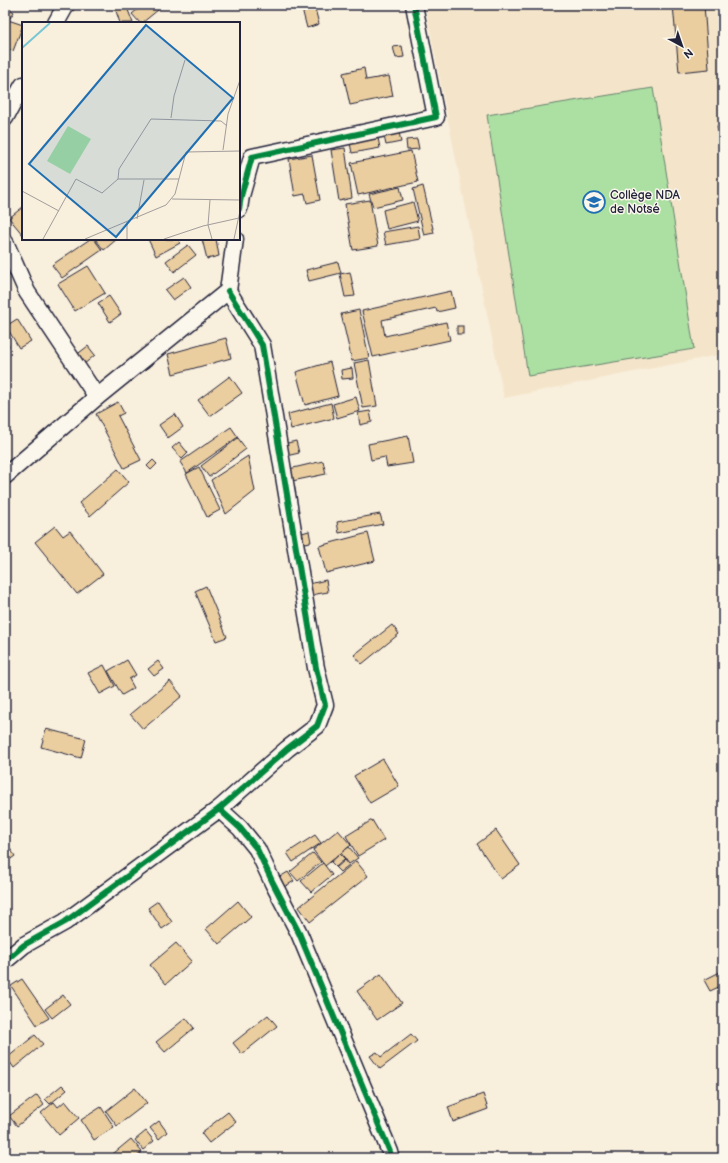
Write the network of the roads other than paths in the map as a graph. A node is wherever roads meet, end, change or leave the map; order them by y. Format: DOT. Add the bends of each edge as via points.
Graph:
graph roads {
  1 [pos="66,5"];
  2 [pos="414,5"];
  3 [pos="57,22"];
  4 [pos="22,87"];
  5 [pos="5,116"];
  6 [pos="240,202"];
  7 [pos="235,240"];
  8 [pos="5,242"];
  9 [pos="228,291"];
  10 [pos="97,397"];
  11 [pos="5,476"];
  12 [pos="219,809"];
  13 [pos="5,961"];
  14 [pos="390,1152"];
  1 -- 3 [label="street"];
  2 -- 6 [label="street" via="436,116 252,157"];
  4 -- 5 [label="street"];
  7 -- 9 [label="street"];
  8 -- 10 [label="street" via="27,292"];
  9 -- 10 [label="street"];
  9 -- 12 [label="street" via="262,345 316,668 325,705 317,726"];
  10 -- 11 [label="street"];
  12 -- 13 [label="street" via="65,922 24,945"];
  12 -- 14 [label="street" via="240,828 257,849 299,933"];
}
